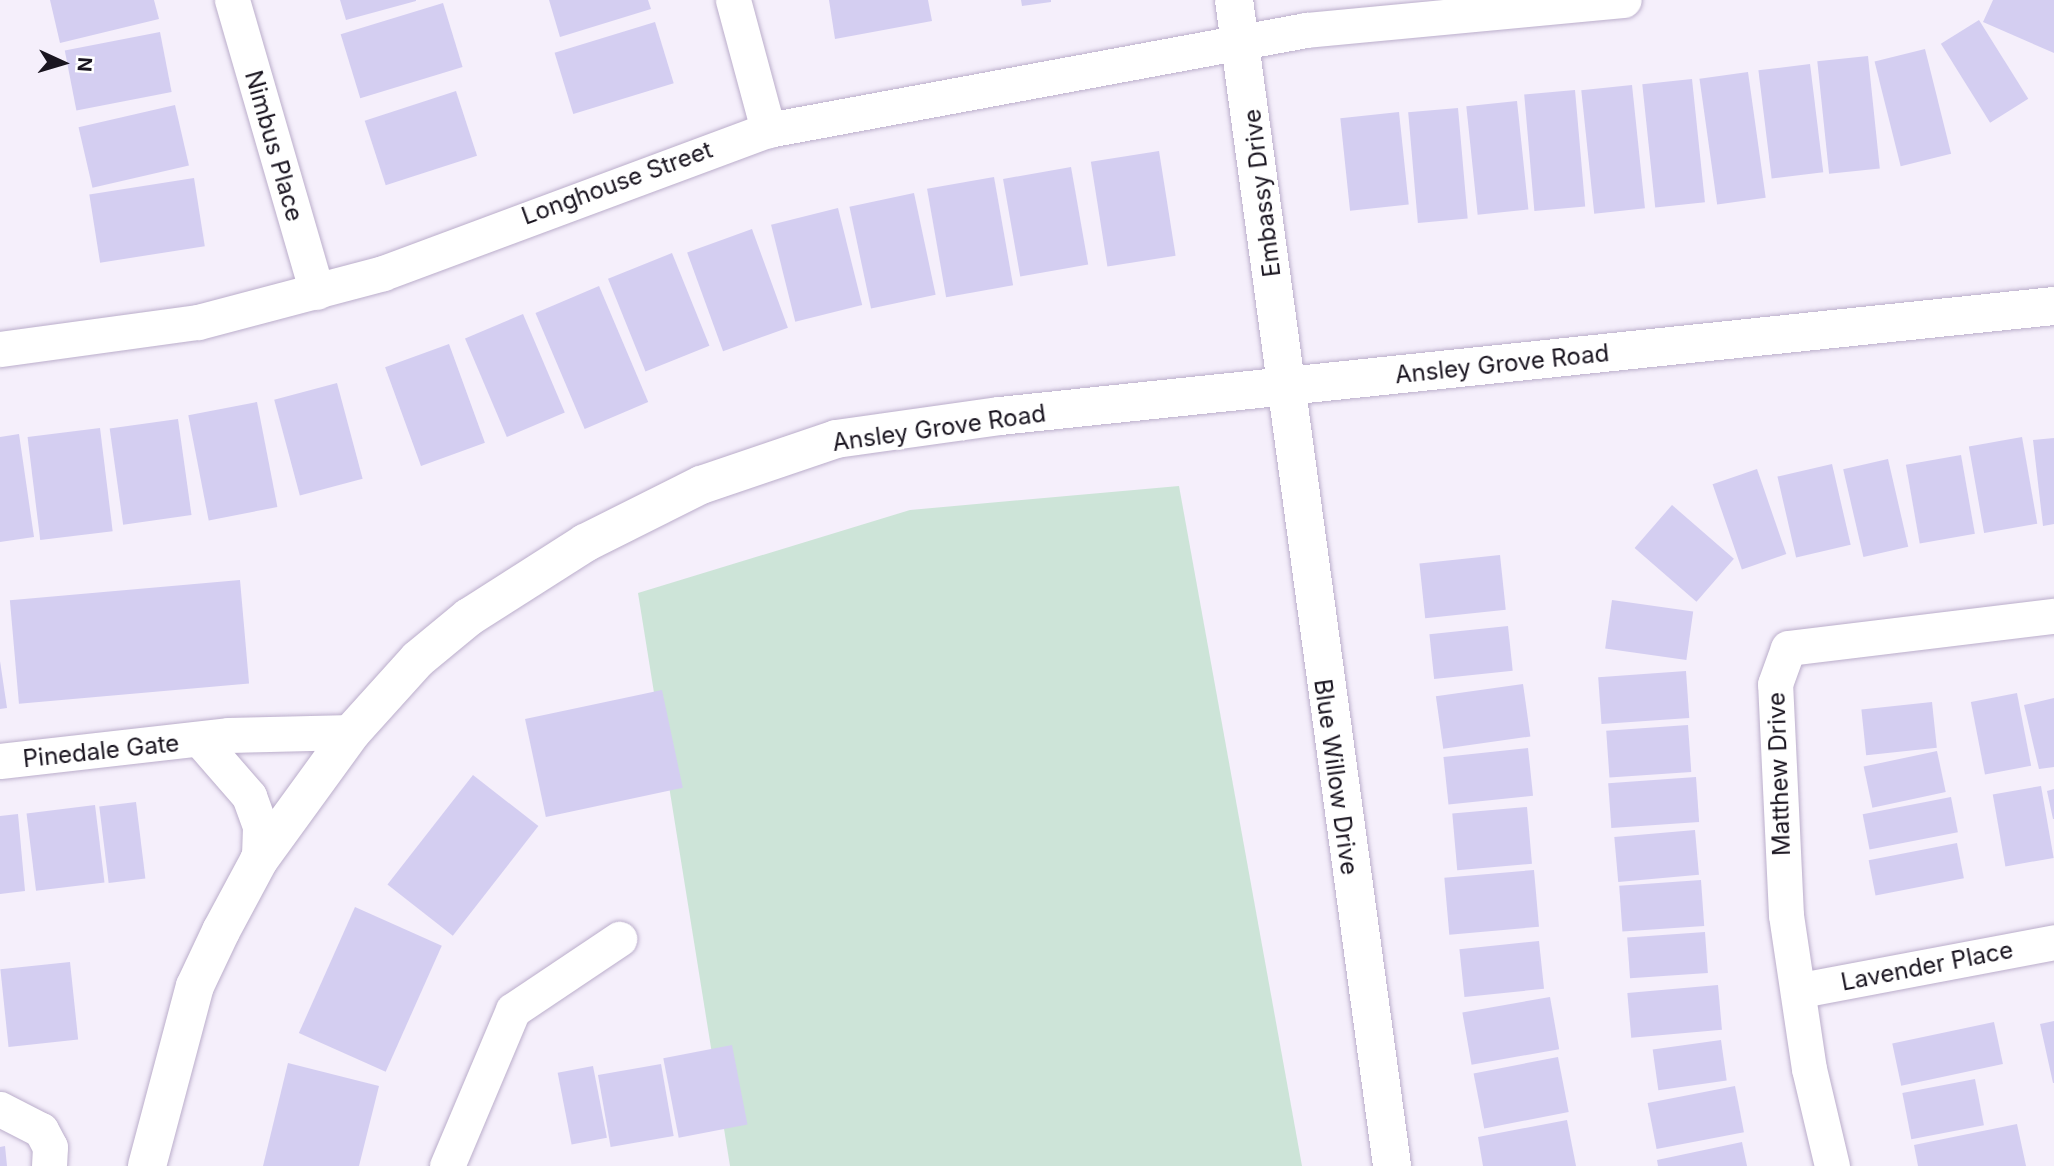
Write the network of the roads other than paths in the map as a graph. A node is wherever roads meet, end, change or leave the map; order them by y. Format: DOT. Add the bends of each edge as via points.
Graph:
graph roads {
  1 [pos="232,0"];
  2 [pos="733,0"];
  3 [pos="1234,0"];
  4 [pos="1624,0"];
  5 [pos="1242,43"];
  6 [pos="768,130"];
  7 [pos="317,292"];
  8 [pos="2054,306"];
  9 [pos="0,349"];
  10 [pos="1286,387"];
  11 [pos="2054,616"];
  12 [pos="352,732"];
  13 [pos="202,742"];
  14 [pos="0,761"];
  15 [pos="259,860"];
  16 [pos="619,939"];
  17 [pos="2054,942"];
  18 [pos="1801,990"];
  19 [pos="0,1109"];
  20 [pos="49,1166"];
  21 [pos="147,1166"];
  22 [pos="447,1166"];
  23 [pos="1392,1166"];
  24 [pos="1832,1166"];
  1 -- 7 [label="street, Nimbus Place"];
  2 -- 6 [label="street"];
  3 -- 5 [label="street, Embassy Drive"];
  4 -- 5 [label="street, Longhouse Street" via="1306,30"];
  5 -- 6 [label="street, Longhouse Street"];
  5 -- 10 [label="street, Embassy Drive"];
  6 -- 7 [label="street, Longhouse Street" via="383,273"];
  7 -- 9 [label="street, Longhouse Street" via="198,323"];
  8 -- 10 [label="street, Ansley Grove Road"];
  10 -- 12 [label="street, Ansley Grove Road" via="836,439 701,485 585,543 469,617 418,659"];
  10 -- 23 [label="street, Blue Willow Drive"];
  11 -- 18 [label="street, Matthew Drive" via="1788,648 1775,684 1775,741 1786,915"];
  12 -- 13 [label="street, Pinedale Gate" via="228,735"];
  12 -- 15 [label="street, Ansley Grove Road"];
  13 -- 14 [label="street, Pinedale Gate"];
  13 -- 15 [label="street, Pinedale Gate" via="249,796 260,827"];
  15 -- 21 [label="street, Ansley Grove Road" via="195,986"];
  16 -- 22 [label="street" via="513,1010"];
  17 -- 18 [label="street, Lavender Place"];
  18 -- 24 [label="street, Matthew Drive" via="1809,1069"];
  19 -- 20 [label="street" via="41,1130 50,1147"];
}
